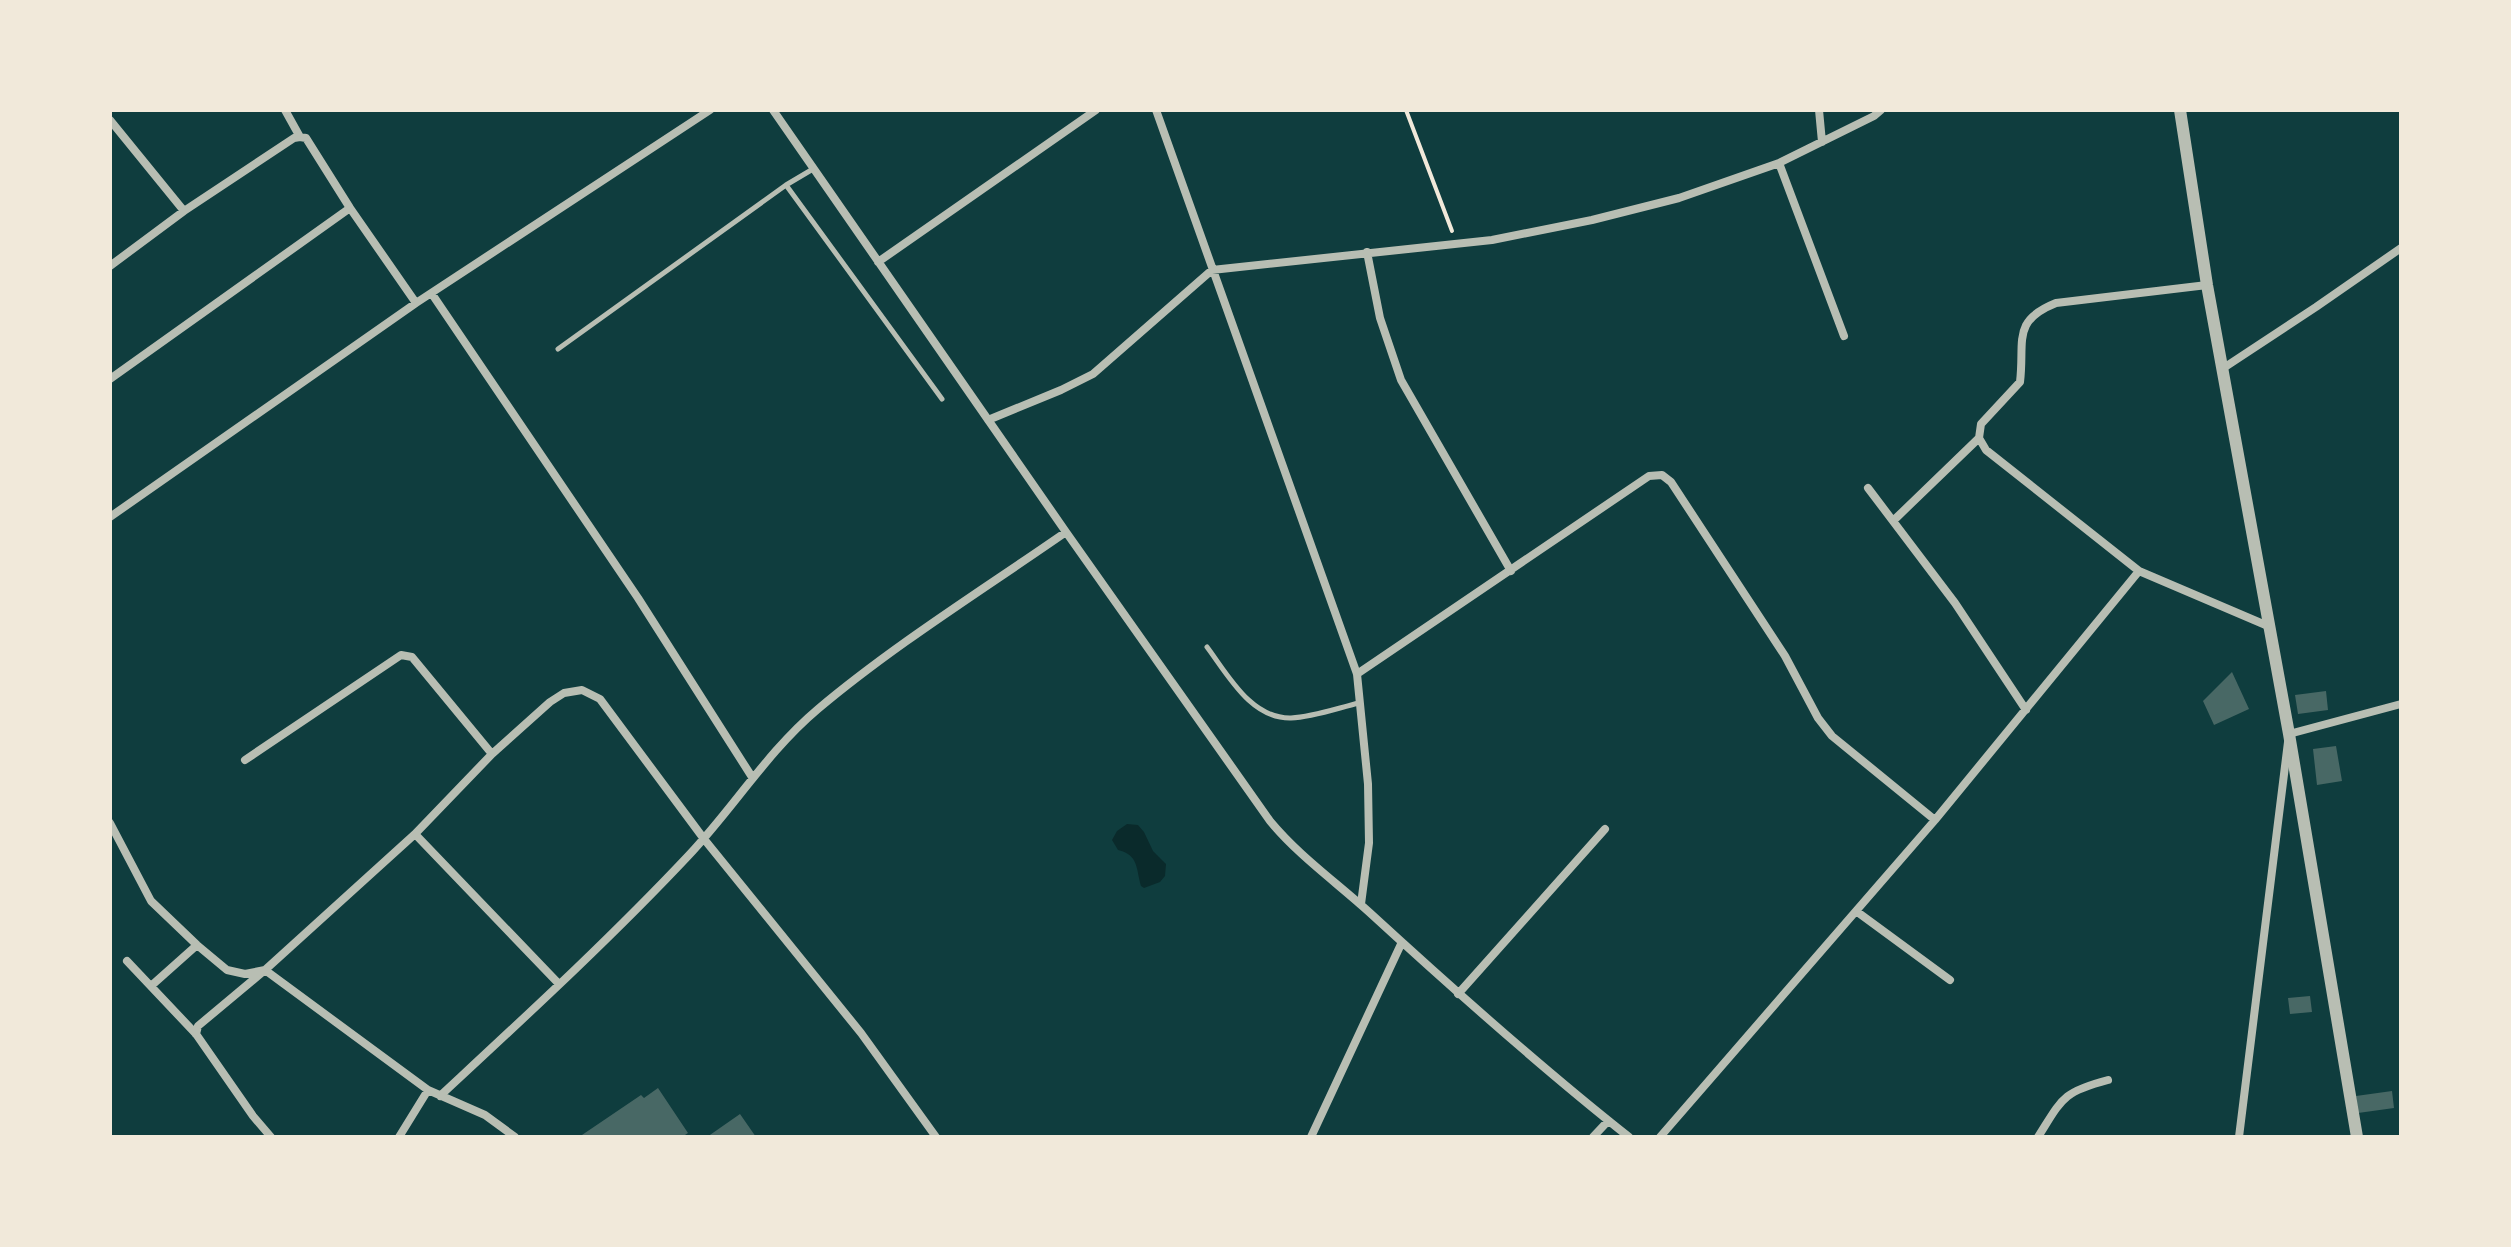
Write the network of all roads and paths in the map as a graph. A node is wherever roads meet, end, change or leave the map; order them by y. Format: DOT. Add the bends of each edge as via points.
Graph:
graph roads {
  1 [pos="285,110"];
  2 [pos="710,110"];
  3 [pos="773,110"];
  4 [pos="1096,110"];
  5 [pos="1156,110"];
  6 [pos="1406,110"];
  7 [pos="1819,110"];
  8 [pos="2180,110"];
  9 [pos="1876,112"];
  10 [pos="110,120"];
  11 [pos="300,137"];
  12 [pos="1822,142"];
  13 [pos="1779,163"];
  14 [pos="813,169"];
  15 [pos="786,185"];
  16 [pos="350,208"];
  17 [pos="184,211"];
  18 [pos="1457,244"];
  19 [pos="2401,248"];
  20 [pos="1367,252"];
  21 [pos="878,262"];
  22 [pos="110,266"];
  23 [pos="1212,270"];
  24 [pos="2207,285"];
  25 [pos="432,294"];
  26 [pos="416,303"];
  27 [pos="1844,336"];
  28 [pos="558,349"];
  29 [pos="2222,369"];
  30 [pos="110,379"];
  31 [pos="942,399"];
  32 [pos="988,420"];
  33 [pos="1979,438"];
  34 [pos="1868,488"];
  35 [pos="110,517"];
  36 [pos="1893,521"];
  37 [pos="1066,532"];
  38 [pos="1511,571"];
  39 [pos="2139,571"];
  40 [pos="2268,626"];
  41 [pos="1207,647"];
  42 [pos="1357,674"];
  43 [pos="1359,703"];
  44 [pos="2401,704"];
  45 [pos="2026,710"];
  46 [pos="2289,734"];
  47 [pos="492,754"];
  48 [pos="245,760"];
  49 [pos="752,777"];
  50 [pos="1935,820"];
  51 [pos="110,823"];
  52 [pos="1605,829"];
  53 [pos="415,834"];
  54 [pos="704,839"];
  55 [pos="1361,904"];
  56 [pos="1856,911"];
  57 [pos="1402,942"];
  58 [pos="197,945"];
  59 [pos="127,961"];
  60 [pos="265,970"];
  61 [pos="1950,980"];
  62 [pos="559,984"];
  63 [pos="151,986"];
  64 [pos="1458,994"];
  65 [pos="196,1034"];
  66 [pos="2108,1080"];
  67 [pos="428,1090"];
  68 [pos="440,1096"];
  69 [pos="1608,1121"];
  70 [pos="271,1137"];
  71 [pos="399,1137"];
  72 [pos="515,1137"];
  73 [pos="936,1137"];
  74 [pos="1311,1137"];
  75 [pos="1593,1137"];
  76 [pos="1629,1137"];
  77 [pos="1660,1137"];
  78 [pos="2038,1137"];
  79 [pos="2239,1137"];
  80 [pos="2357,1137"];
  1 -- 11 [label="street"];
  2 -- 25 [label="street"];
  3 -- 14 [label="street"];
  4 -- 21 [label="street"];
  5 -- 23 [label="street"];
  6 -- 18 [label="path"];
  7 -- 12 [label="street"];
  8 -- 24 [label="street"];
  9 -- 12 [label="street"];
  10 -- 17 [label="street"];
  11 -- 16 [label="street" via="306,138"];
  11 -- 17 [label="street"];
  12 -- 13 [label="street"];
  13 -- 18 [label="street" via="1679,198 1592,220"];
  13 -- 27 [label="street"];
  14 -- 15 [label="lane"];
  14 -- 21 [label="street"];
  15 -- 28 [label="lane"];
  15 -- 31 [label="lane"];
  16 -- 26 [label="street"];
  16 -- 30 [label="street"];
  17 -- 22 [label="street"];
  18 -- 20 [label="street"];
  19 -- 29 [label="street"];
  20 -- 23 [label="street"];
  20 -- 38 [label="street" via="1380,318 1401,380"];
  21 -- 32 [label="street"];
  23 -- 32 [label="street" via="1093,374"];
  23 -- 42 [label="street"];
  24 -- 29 [label="street"];
  24 -- 33 [label="street" via="2056,303 2037,310 2023,333 2020,382 1981,424"];
  25 -- 26 [label="street"];
  25 -- 49 [label="street"];
  26 -- 35 [label="street"];
  29 -- 40 [label="street"];
  32 -- 37 [label="street"];
  33 -- 36 [label="street"];
  33 -- 39 [label="street" via="1986,450"];
  34 -- 36 [label="street"];
  36 -- 45 [label="street"];
  37 -- 49 [label="street" via="817,710"];
  37 -- 55 [label="street" via="1270,821"];
  38 -- 42 [label="street"];
  38 -- 50 [label="street" via="1649,476 1662,475 1785,656 1832,736"];
  39 -- 40 [label="street"];
  39 -- 45 [label="street"];
  40 -- 46 [label="street"];
  41 -- 43 [label="lane" via="1249,701 1264,711 1292,718"];
  42 -- 43 [label="street"];
  43 -- 55 [label="street" via="1369,843"];
  44 -- 46 [label="street"];
  45 -- 50 [label="street"];
  46 -- 79 [label="street"];
  46 -- 80 [label="street"];
  47 -- 48 [label="street" via="412,657 401,655"];
  47 -- 53 [label="street"];
  47 -- 54 [label="street" via="550,702 582,690 600,699"];
  49 -- 54 [label="street"];
  50 -- 56 [label="street"];
  51 -- 58 [label="street" via="151,901"];
  52 -- 64 [label="street"];
  53 -- 60 [label="street"];
  53 -- 62 [label="street"];
  54 -- 62 [label="street"];
  54 -- 73 [label="street" via="861,1033"];
  55 -- 57 [label="street"];
  56 -- 61 [label="street"];
  56 -- 77 [label="street"];
  57 -- 64 [label="street"];
  57 -- 74 [label="street"];
  58 -- 60 [label="street" via="227,970"];
  58 -- 63 [label="street"];
  59 -- 63 [label="street"];
  60 -- 65 [label="street" via="198,1026"];
  60 -- 67 [label="street"];
  62 -- 68 [label="street"];
  63 -- 65 [label="street"];
  64 -- 69 [label="street"];
  65 -- 70 [label="street"];
  66 -- 78 [label="street" via="2079,1087 2059,1102"];
  67 -- 68 [label="street"];
  67 -- 71 [label="street"];
  68 -- 72 [label="street" via="485,1115"];
  69 -- 75 [label="street"];
  69 -- 76 [label="street"];
}
